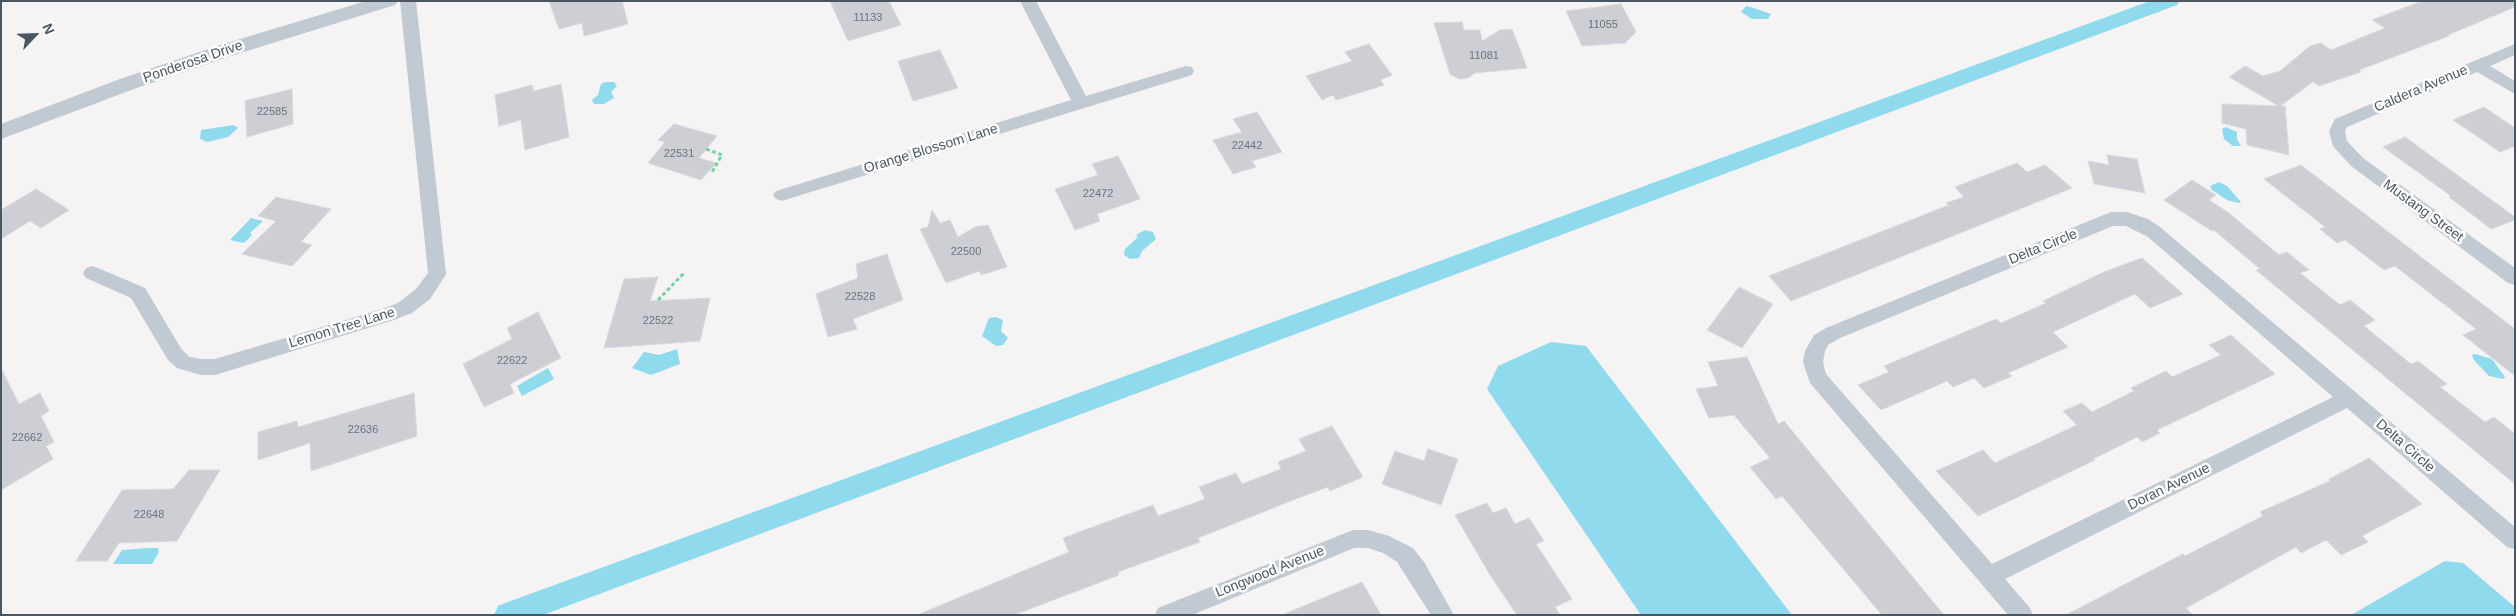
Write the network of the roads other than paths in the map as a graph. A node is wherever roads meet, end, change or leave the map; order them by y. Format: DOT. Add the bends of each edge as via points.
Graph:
graph roads {
  1 [pos="388,1"];
  2 [pos="408,1"];
  3 [pos="1028,1"];
  4 [pos="2515,49"];
  5 [pos="2478,65"];
  6 [pos="1186,71"];
  7 [pos="2515,89"];
  8 [pos="1081,103"];
  9 [pos="1,132"];
  10 [pos="2338,138"];
  11 [pos="782,195"];
  12 [pos="92,273"];
  13 [pos="2515,278"];
  14 [pos="2349,398"];
  15 [pos="2515,540"];
  16 [pos="1989,576"];
  17 [pos="1166,615"];
  18 [pos="1443,615"];
  19 [pos="2022,615"];
  1 -- 9 [label="street, Ponderosa Drive" via="215,54"];
  2 -- 12 [label="street, Lemon Tree Lane" via="438,274 423,294 405,308 388,315 215,366 201,367 184,363 176,355 138,293"];
  3 -- 8 [label="street"];
  4 -- 5 [label="street, Caldera Avenue"];
  5 -- 7 [label="street"];
  5 -- 10 [label="street, Caldera Avenue" via="2341,123"];
  6 -- 8 [label="street, Orange Blossom Lane"];
  8 -- 11 [label="street, Orange Blossom Lane"];
  10 -- 13 [label="street, Mustang Street" via="2356,162"];
  14 -- 15 [label="street, Delta Circle"];
  14 -- 16 [label="street, Doran Avenue"];
  14 -- 16 [label="street, Delta Circle" via="2154,232 2127,219 2111,219 1832,332 1821,340 1815,350 1813,362 1817,377"];
  16 -- 19 [label="street, Delta Circle"];
  17 -- 18 [label="street, Longwood Avenue" via="1353,539 1376,541 1405,555"];
}
